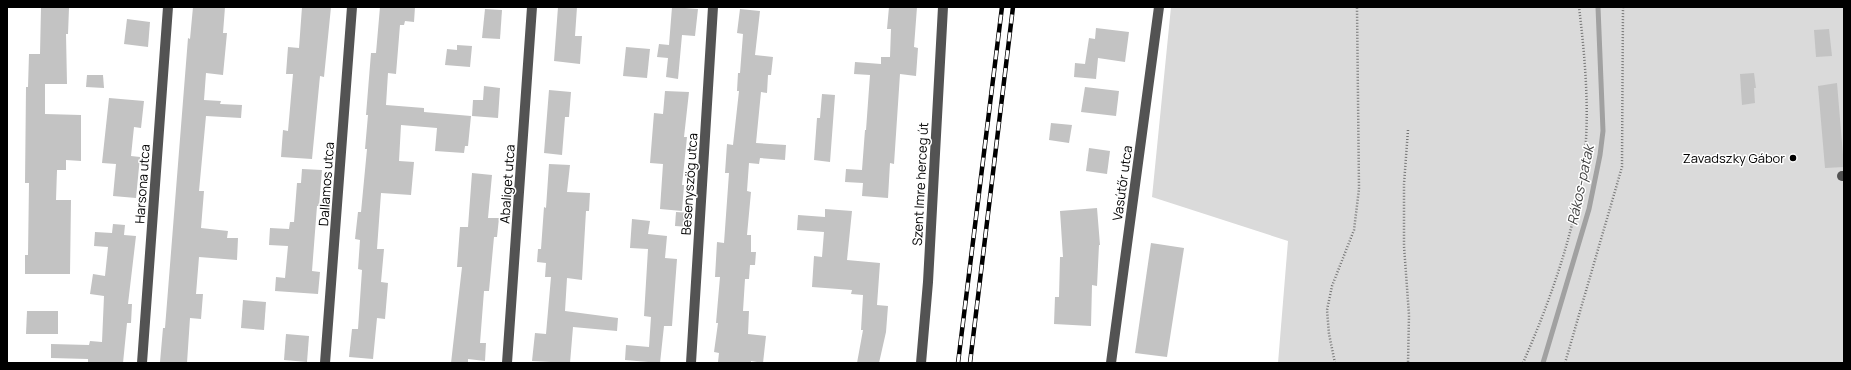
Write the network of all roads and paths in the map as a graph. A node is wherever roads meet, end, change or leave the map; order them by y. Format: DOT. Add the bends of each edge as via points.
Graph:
graph roads {
  1 [pos="168,7"];
  2 [pos="352,7"];
  3 [pos="532,7"];
  4 [pos="713,7"];
  5 [pos="943,7"];
  6 [pos="1159,7"];
  7 [pos="1357,7"];
  8 [pos="1579,7"];
  9 [pos="1623,7"];
  10 [pos="1408,130"];
  11 [pos="142,363"];
  12 [pos="325,363"];
  13 [pos="507,363"];
  14 [pos="691,363"];
  15 [pos="921,363"];
  16 [pos="1110,363"];
  17 [pos="1335,363"];
  18 [pos="1408,363"];
  19 [pos="1523,363"];
  20 [pos="1565,363"];
  1 -- 11 [label="street, Harsona utca"];
  2 -- 12 [label="street, Dallamos utca"];
  3 -- 13 [label="street, Abaliget utca"];
  4 -- 14 [label="street, Besenyszög utca"];
  5 -- 15 [label="street, Szent Imre herceg út"];
  6 -- 16 [label="street, Vasútőr utca"];
  7 -- 17 [label="path" via="1359,189 1354,230 1332,286 1327,310"];
  8 -- 19 [label="path" via="1586,130 1580,191 1556,277"];
  9 -- 20 [label="path" via="1622,167"];
  10 -- 18 [label="path" via="1404,184 1404,246 1409,315"];
}
